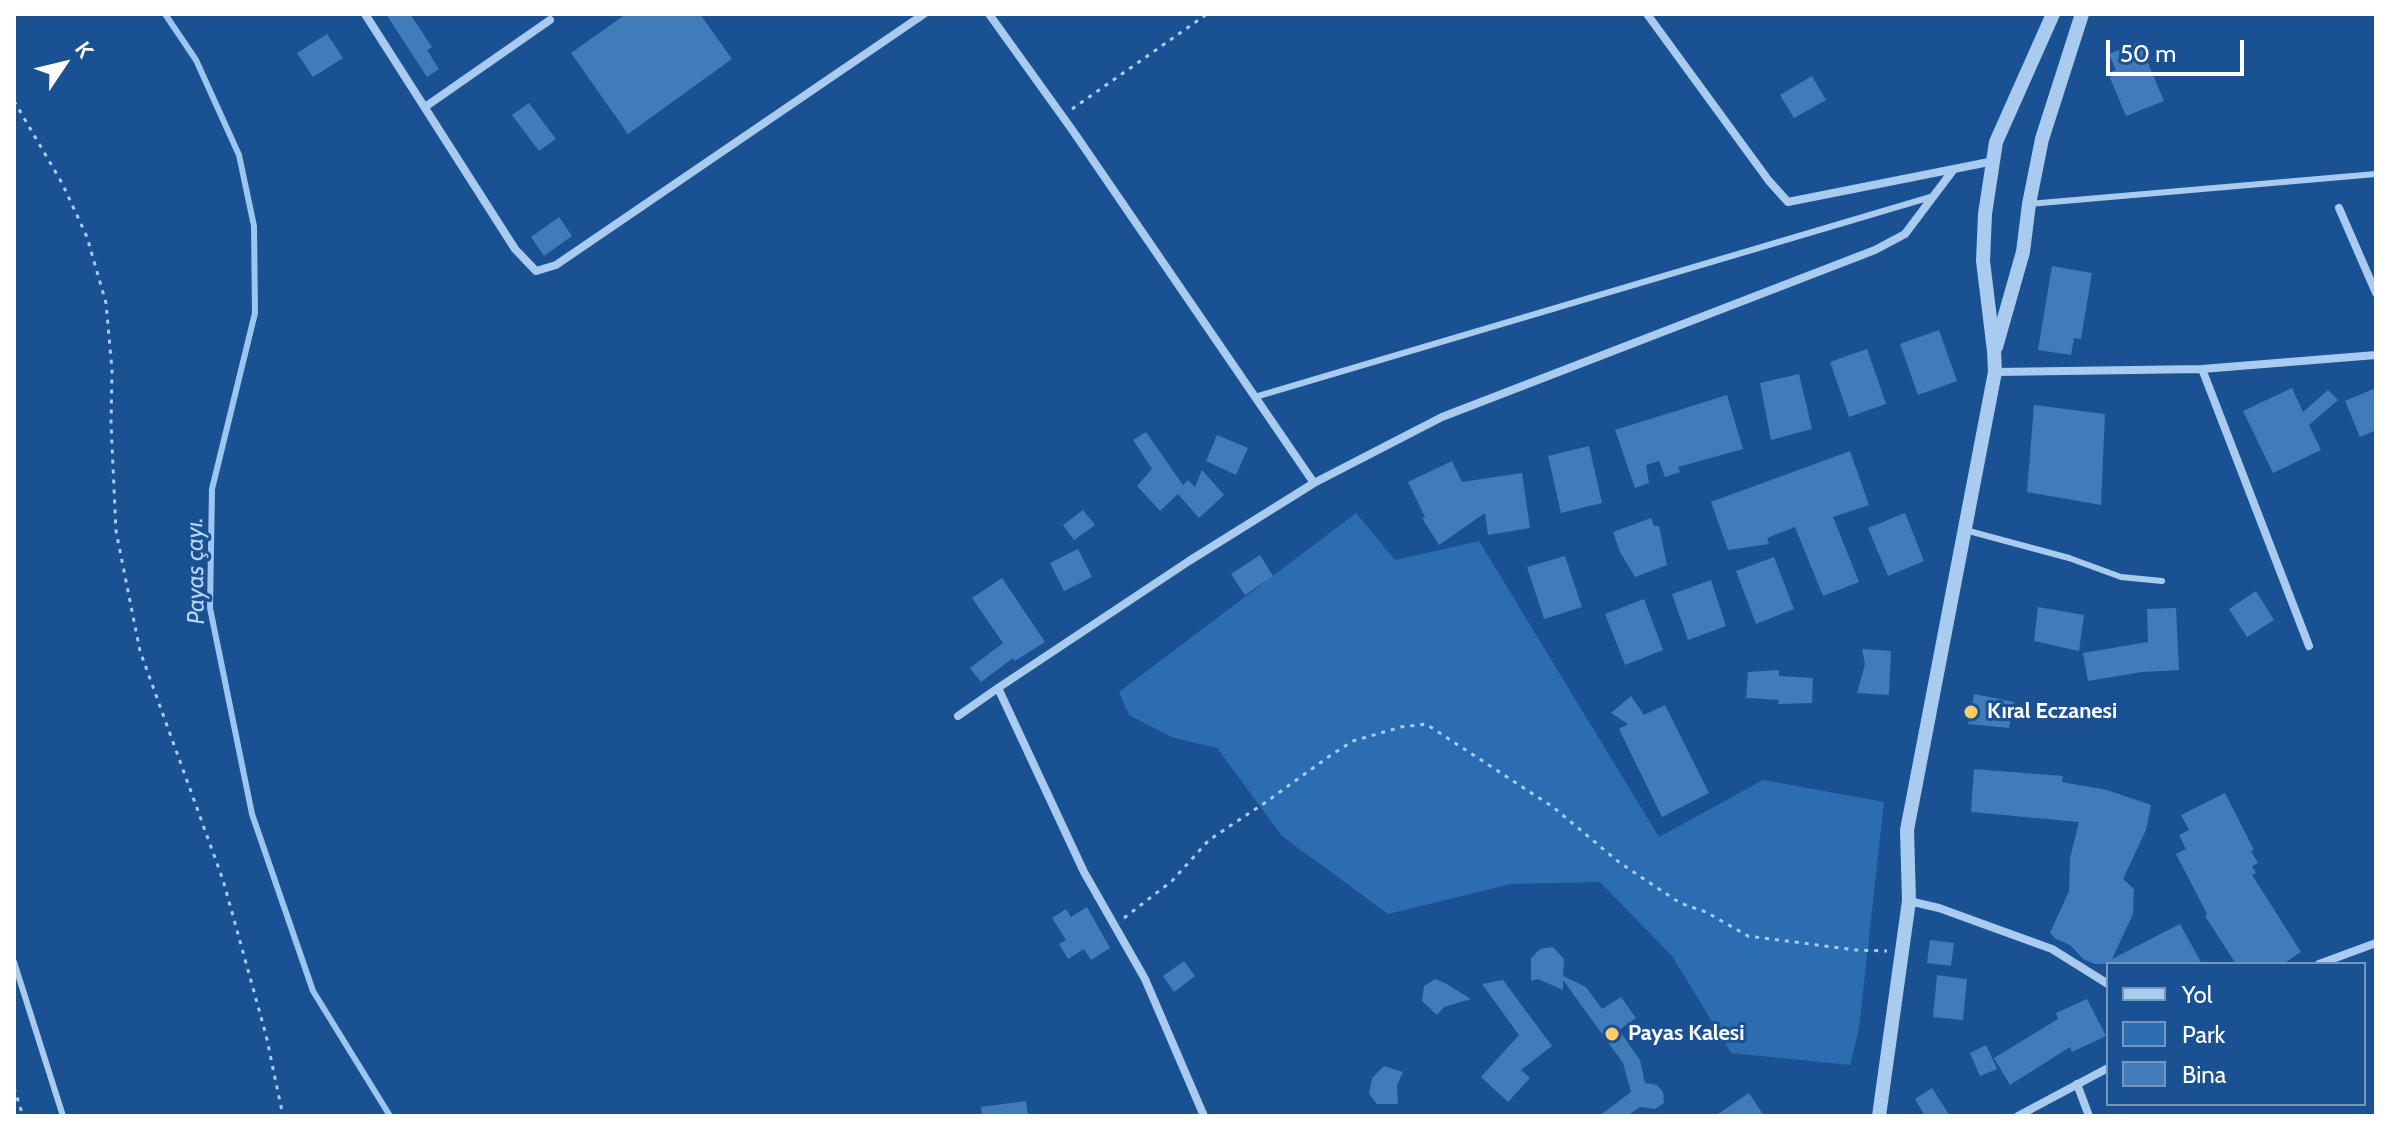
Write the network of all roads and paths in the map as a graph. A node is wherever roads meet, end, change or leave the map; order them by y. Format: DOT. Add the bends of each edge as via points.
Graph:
graph roads {
  1 [pos="365,14"];
  2 [pos="924,14"];
  3 [pos="989,14"];
  4 [pos="1207,14"];
  5 [pos="1647,14"];
  6 [pos="2053,14"];
  7 [pos="2082,14"];
  8 [pos="550,20"];
  9 [pos="14,101"];
  10 [pos="425,107"];
  11 [pos="1062,116"];
  12 [pos="1994,161"];
  13 [pos="1954,169"];
  14 [pos="2376,174"];
  15 [pos="1934,196"];
  16 [pos="2029,204"];
  17 [pos="2339,208"];
  18 [pos="2376,293"];
  19 [pos="1994,351"];
  20 [pos="2376,355"];
  21 [pos="2202,369"];
  22 [pos="1995,372"];
  23 [pos="1255,397"];
  24 [pos="1314,483"];
  25 [pos="1965,530"];
  26 [pos="2162,581"];
  27 [pos="2309,646"];
  28 [pos="998,688"];
  29 [pos="958,716"];
  30 [pos="1909,901"];
  31 [pos="1114,925"];
  32 [pos="2376,943"];
  33 [pos="1902,951"];
  34 [pos="14,962"];
  35 [pos="2324,962"];
  36 [pos="2106,983"];
  37 [pos="2106,1069"];
  38 [pos="2077,1084"];
  39 [pos="14,1088"];
  40 [pos="23,1116"];
  41 [pos="63,1116"];
  42 [pos="283,1116"];
  43 [pos="1204,1116"];
  44 [pos="1879,1116"];
  45 [pos="2018,1116"];
  46 [pos="2089,1116"];
  1 -- 10 [label="street"];
  2 -- 10 [label="street" via="556,265 536,271 515,249"];
  3 -- 11 [label="street"];
  4 -- 11 [label="path"];
  5 -- 13 [label="street" via="1788,202"];
  6 -- 12 [label="street" via="1996,142"];
  7 -- 16 [label="street" via="2042,139"];
  8 -- 10 [label="street"];
  9 -- 42 [label="path" via="87,237 106,303 116,531 140,651 223,880"];
  11 -- 23 [label="street"];
  12 -- 13 [label="street"];
  12 -- 19 [label="street" via="1983,261"];
  13 -- 15 [label="street"];
  14 -- 16 [label="lane"];
  15 -- 23 [label="lane"];
  15 -- 24 [label="street" via="1905,234 1875,250 1442,417"];
  16 -- 19 [label="street" via="2023,252"];
  17 -- 18 [label="street"];
  19 -- 22 [label="street"];
  20 -- 21 [label="street"];
  21 -- 22 [label="street"];
  21 -- 27 [label="street"];
  22 -- 25 [label="street"];
  23 -- 24 [label="street"];
  24 -- 28 [label="street"];
  25 -- 26 [label="lane" via="2121,577"];
  25 -- 30 [label="street" via="1907,830"];
  28 -- 29 [label="street"];
  28 -- 31 [label="street"];
  30 -- 33 [label="street"];
  30 -- 36 [label="street" via="2052,949"];
  31 -- 33 [label="path" via="1172,881 1209,840 1331,755 1353,741 1426,724 1553,807 1642,879 1748,936"];
  31 -- 43 [label="street" via="1145,979"];
  32 -- 35 [label="street"];
  33 -- 44 [label="street"];
  34 -- 41 [label="lane"];
  37 -- 38 [label="street"];
  38 -- 45 [label="street"];
  38 -- 46 [label="street"];
  39 -- 40 [label="path"];
}
